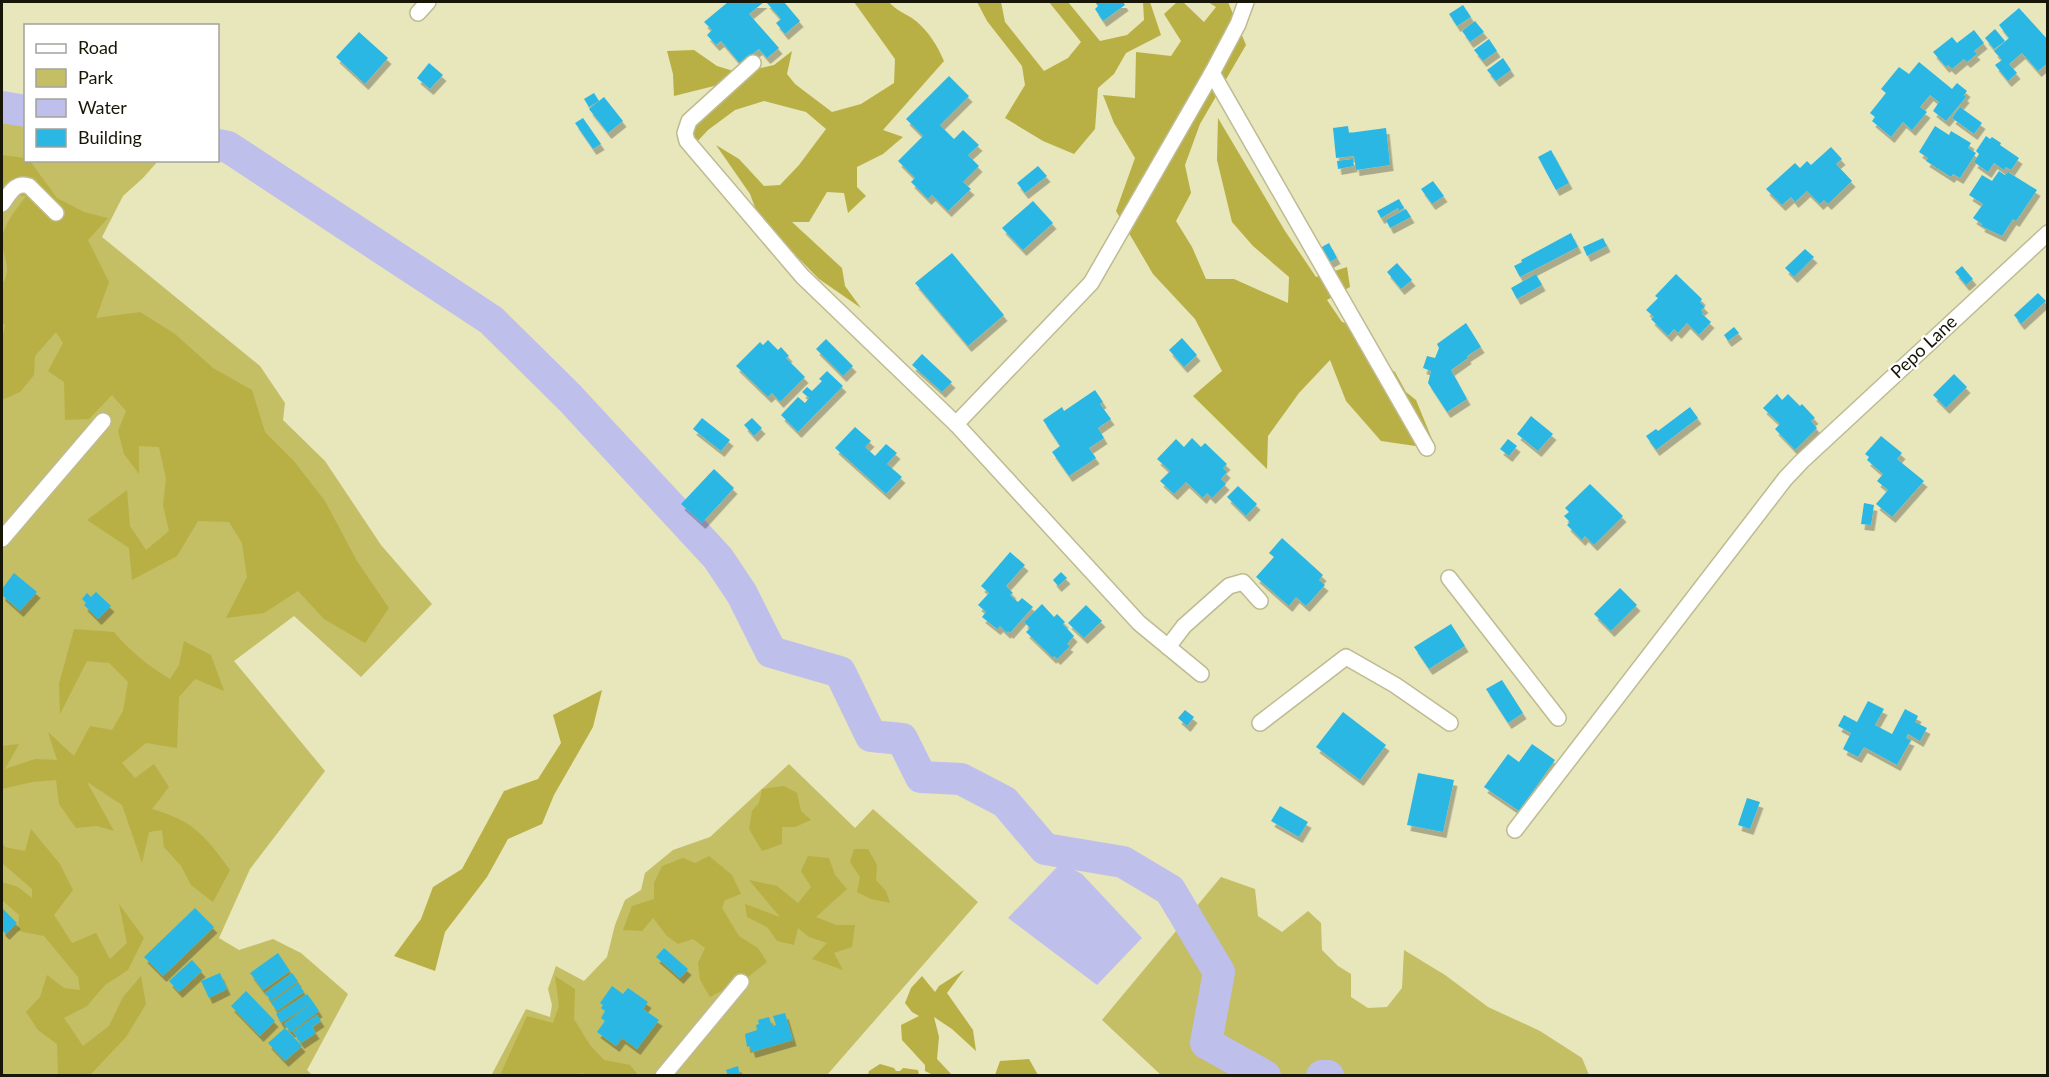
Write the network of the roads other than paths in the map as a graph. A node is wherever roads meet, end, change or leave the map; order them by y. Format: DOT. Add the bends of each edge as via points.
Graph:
graph roads {
  1 [pos="1246,2"];
  2 [pos="753,63"];
  3 [pos="1212,73"];
  4 [pos="2,204"];
  5 [pos="56,213"];
  6 [pos="2048,233"];
  7 [pos="103,421"];
  8 [pos="956,424"];
  9 [pos="1427,448"];
  10 [pos="2,539"];
  11 [pos="1449,578"];
  12 [pos="1260,602"];
  13 [pos="1168,647"];
  14 [pos="1201,674"];
  15 [pos="1558,718"];
  16 [pos="1260,723"];
  17 [pos="1450,723"];
  18 [pos="1515,830"];
  19 [pos="741,982"];
  20 [pos="663,1076"];
  1 -- 3 [label="street"];
  2 -- 8 [label="street" via="689,121 687,141 802,276"];
  3 -- 8 [label="street" via="1091,283"];
  3 -- 9 [label="street"];
  4 -- 5 [label="street" via="14,188 24,184"];
  6 -- 18 [label="street, Pepo Lane" via="1785,479"];
  7 -- 10 [label="street"];
  8 -- 13 [label="street" via="1139,623"];
  11 -- 15 [label="street"];
  12 -- 13 [label="street" via="1244,582 1229,586 1184,626"];
  13 -- 14 [label="street"];
  16 -- 17 [label="street" via="1346,657"];
  19 -- 20 [label="street"];
}
